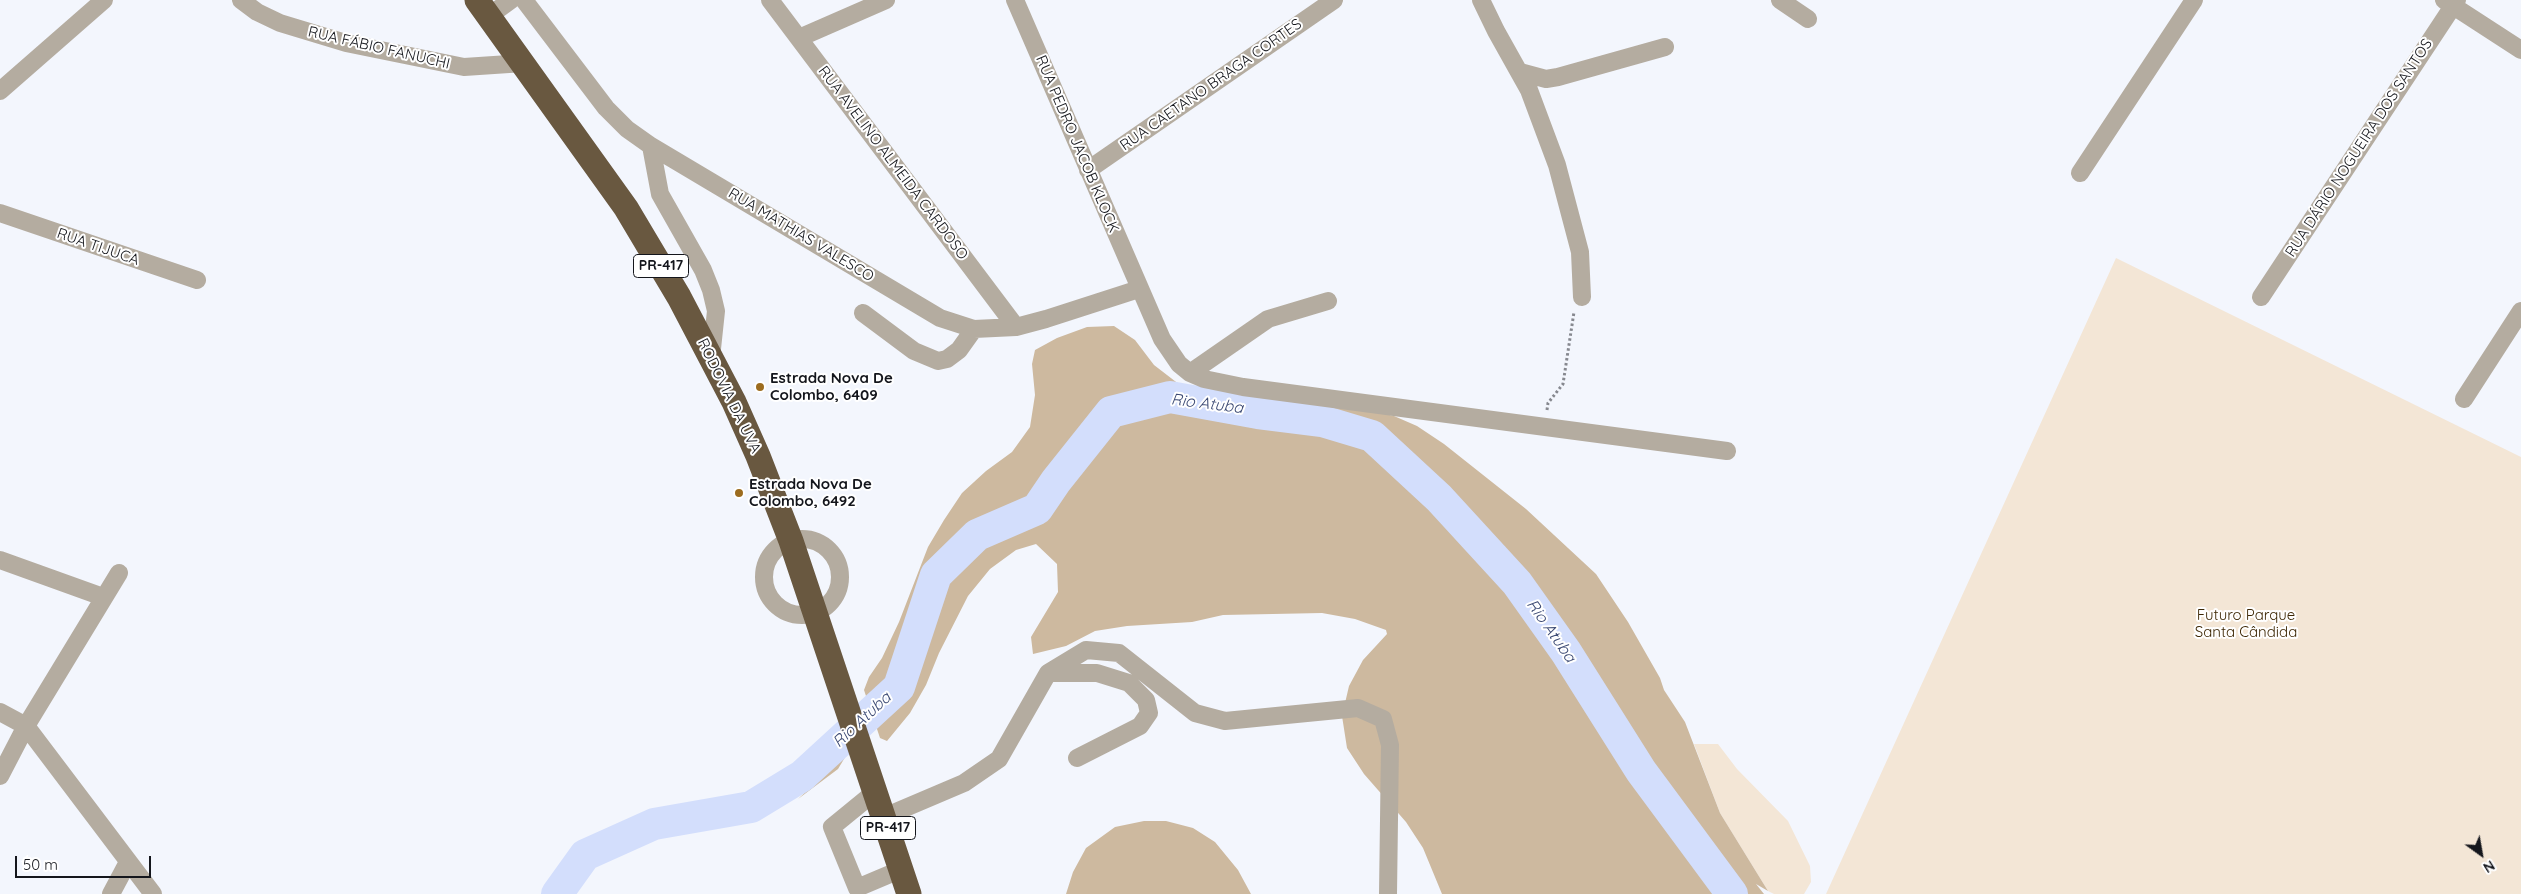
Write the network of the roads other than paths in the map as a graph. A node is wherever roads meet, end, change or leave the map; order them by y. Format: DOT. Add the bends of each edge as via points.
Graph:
graph roads {
  1 [pos="104,0"];
  2 [pos="241,0"];
  3 [pos="511,0"];
  4 [pos="524,0"];
  5 [pos="770,0"];
  6 [pos="886,0"];
  7 [pos="1015,0"];
  8 [pos="1334,0"];
  9 [pos="1481,0"];
  10 [pos="1780,0"];
  11 [pos="2194,0"];
  12 [pos="2451,2"];
  13 [pos="483,8"];
  14 [pos="1808,19"];
  15 [pos="799,38"];
  16 [pos="1665,47"];
  17 [pos="2521,50"];
  18 [pos="524,63"];
  19 [pos="1520,72"];
  20 [pos="0,91"];
  21 [pos="651,146"];
  22 [pos="1088,170"];
  23 [pos="2080,173"];
  24 [pos="0,213"];
  25 [pos="197,280"];
  26 [pos="1139,289"];
  27 [pos="1582,296"];
  28 [pos="2261,297"];
  29 [pos="1328,301"];
  30 [pos="2521,311"];
  31 [pos="863,314"];
  32 [pos="1016,327"];
  33 [pos="974,330"];
  34 [pos="711,358"];
  35 [pos="1190,373"];
  36 [pos="2464,399"];
  37 [pos="1727,451"];
  38 [pos="791,541"];
  39 [pos="0,560"];
  40 [pos="119,573"];
  41 [pos="103,597"];
  42 [pos="816,614"];
  43 [pos="1048,674"];
  44 [pos="0,712"];
  45 [pos="26,726"];
  46 [pos="1077,758"];
  47 [pos="0,776"];
  48 [pos="876,791"];
  49 [pos="884,817"];
  50 [pos="128,862"];
  51 [pos="902,869"];
  52 [pos="858,891"];
  53 [pos="111,894"];
  54 [pos="153,894"];
  55 [pos="909,894"];
  56 [pos="1388,894"];
  1 -- 20 [label="street"];
  2 -- 18 [label="street, RUA FÁBIO FANUCHI" via="280,23 346,44 464,67"];
  3 -- 13 [label="street"];
  4 -- 21 [label="street, RUA MATHIAS VALESCO" via="606,108"];
  5 -- 15 [label="street, RUA AVELINO ALMEIDA CARDOSO"];
  6 -- 15 [label="street"];
  7 -- 22 [label="street, RUA PEDRO JACOB KLOCK"];
  8 -- 22 [label="street, RUA CAETANO BRAGA CORTES"];
  9 -- 19 [label="street"];
  10 -- 14 [label="street"];
  11 -- 23 [label="street"];
  12 -- 17 [label="street"];
  12 -- 28 [label="street, RUA DÁRIO NOGUEIRA DOS SANTOS"];
  13 -- 18 [label="highway, RODOVIA DA UVA / PR-417"];
  15 -- 32 [label="street, RUA AVELINO ALMEIDA CARDOSO"];
  16 -- 19 [label="street" via="1558,77 1546,79"];
  18 -- 34 [label="highway, RODOVIA DA UVA / PR-417" via="626,208"];
  19 -- 27 [label="street" via="1546,132 1574,221 1582,269"];
  21 -- 33 [label="street, RUA MATHIAS VALESCO" via="940,318"];
  21 -- 34 [label="street" via="660,194 711,290 716,311"];
  22 -- 26 [label="street, RUA PEDRO JACOB KLOCK"];
  24 -- 25 [label="street, RUA TIJUCA"];
  26 -- 32 [label="street, RUA MATHIAS VALESCO"];
  26 -- 35 [label="street, RUA PEDRO JACOB KLOCK" via="1166,346"];
  29 -- 35 [label="street" via="1268,319"];
  30 -- 36 [label="street"];
  31 -- 33 [label="street" via="914,351 938,361 960,350"];
  32 -- 33 [label="street, RUA MATHIAS VALESCO"];
  34 -- 38 [label="highway, RODOVIA DA UVA / PR-417" via="758,456"];
  35 -- 37 [label="street" via="1243,387"];
  38 -- 42 [label="highway, RODOVIA DA UVA / PR-417"];
  38 -- 42 [label="street" via="808,539 827,547 839,564 840,584 831,603"];
  38 -- 42 [label="street" via="772,553 764,571 766,590 777,606 794,615"];
  39 -- 41 [label="street"];
  40 -- 41 [label="street"];
  41 -- 45 [label="street"];
  42 -- 48 [label="highway, RODOVIA DA UVA / PR-417"];
  43 -- 46 [label="street" via="1097,673 1129,683 1146,700 1149,714 1140,726"];
  43 -- 49 [label="street" via="999,759 964,783"];
  43 -- 56 [label="street" via="1086,650 1119,652 1195,713 1225,721 1358,708 1382,719 1390,745"];
  44 -- 45 [label="street"];
  45 -- 47 [label="street"];
  45 -- 50 [label="street"];
  48 -- 49 [label="highway, RODOVIA DA UVA / PR-417"];
  48 -- 52 [label="street" via="832,828"];
  49 -- 51 [label="highway, RODOVIA DA UVA / PR-417"];
  50 -- 53 [label="street"];
  50 -- 54 [label="street"];
  51 -- 52 [label="street"];
  51 -- 55 [label="highway, RODOVIA DA UVA / PR-417"];
}
